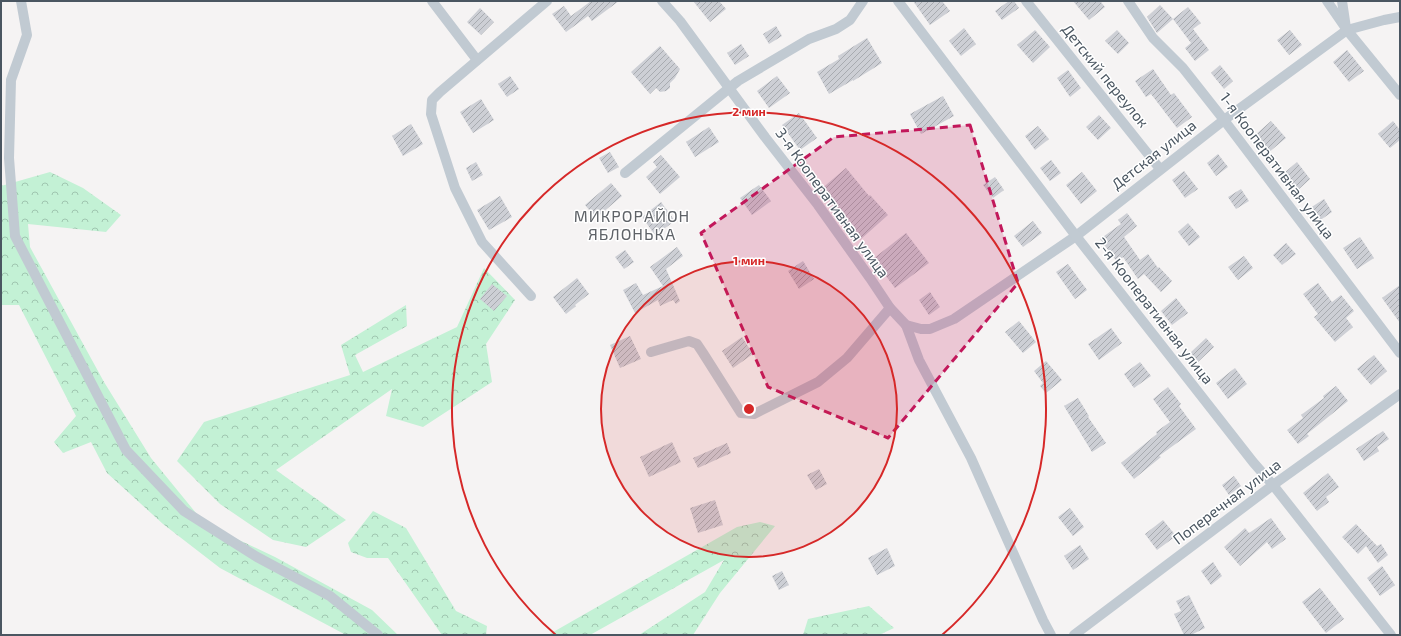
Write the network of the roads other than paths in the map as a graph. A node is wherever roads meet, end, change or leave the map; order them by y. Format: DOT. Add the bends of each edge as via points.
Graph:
graph roads {
  1 [pos="21,1"];
  2 [pos="432,1"];
  3 [pos="547,1"];
  4 [pos="662,1"];
  5 [pos="864,1"];
  6 [pos="898,1"];
  7 [pos="1026,1"];
  8 [pos="1128,1"];
  9 [pos="1327,1"];
  10 [pos="1342,1"];
  11 [pos="1400,17"];
  12 [pos="1347,30"];
  13 [pos="477,60"];
  14 [pos="730,89"];
  15 [pos="1400,95"];
  16 [pos="1224,120"];
  17 [pos="1160,169"];
  18 [pos="625,173"];
  19 [pos="1076,236"];
  20 [pos="531,296"];
  21 [pos="890,308"];
  22 [pos="906,325"];
  23 [pos="652,352"];
  24 [pos="1400,353"];
  25 [pos="1400,394"];
  26 [pos="1273,485"];
  27 [pos="378,635"];
  28 [pos="1051,635"];
  29 [pos="1074,635"];
  30 [pos="1391,635"];
  1 -- 27 [label="street" via="27,35 11,80 9,158 15,236 126,450 184,511 257,557 330,596"];
  2 -- 13 [label="street"];
  3 -- 13 [label="street"];
  4 -- 14 [label="street, 3-я Кооперативная улица" via="680,21"];
  5 -- 14 [label="street" via="850,20 836,29 809,39 738,81"];
  6 -- 19 [label="street, 2-я Кооперативная улица"];
  7 -- 17 [label="street, Детский переулок"];
  8 -- 16 [label="street, 1-я Кооперативная улица" via="1152,38 1183,68"];
  9 -- 12 [label="street"];
  10 -- 12 [label="street"];
  11 -- 12 [label="street, Детская улица"];
  12 -- 15 [label="street"];
  12 -- 16 [label="street, Детская улица"];
  13 -- 20 [label="street" via="432,100 431,114 455,188 482,242"];
  14 -- 18 [label="street"];
  14 -- 21 [label="street, 3-я Кооперативная улица"];
  16 -- 17 [label="street, Детская улица"];
  16 -- 24 [label="street, 1-я Кооперативная улица"];
  17 -- 19 [label="street, Детская улица"];
  19 -- 22 [label="street, Детская улица" via="954,319 930,329"];
  19 -- 26 [label="street, 2-я Кооперативная улица"];
  21 -- 22 [label="street, 3-я Кооперативная улица"];
  21 -- 23 [label="street" via="847,358 818,382 754,414 741,413 697,344 689,342"];
  22 -- 28 [label="street" via="919,360 972,458"];
  25 -- 26 [label="street, Поперечная улица"];
  26 -- 29 [label="street, Поперечная улица"];
  26 -- 30 [label="street, 2-я Кооперативная улица"];
}
